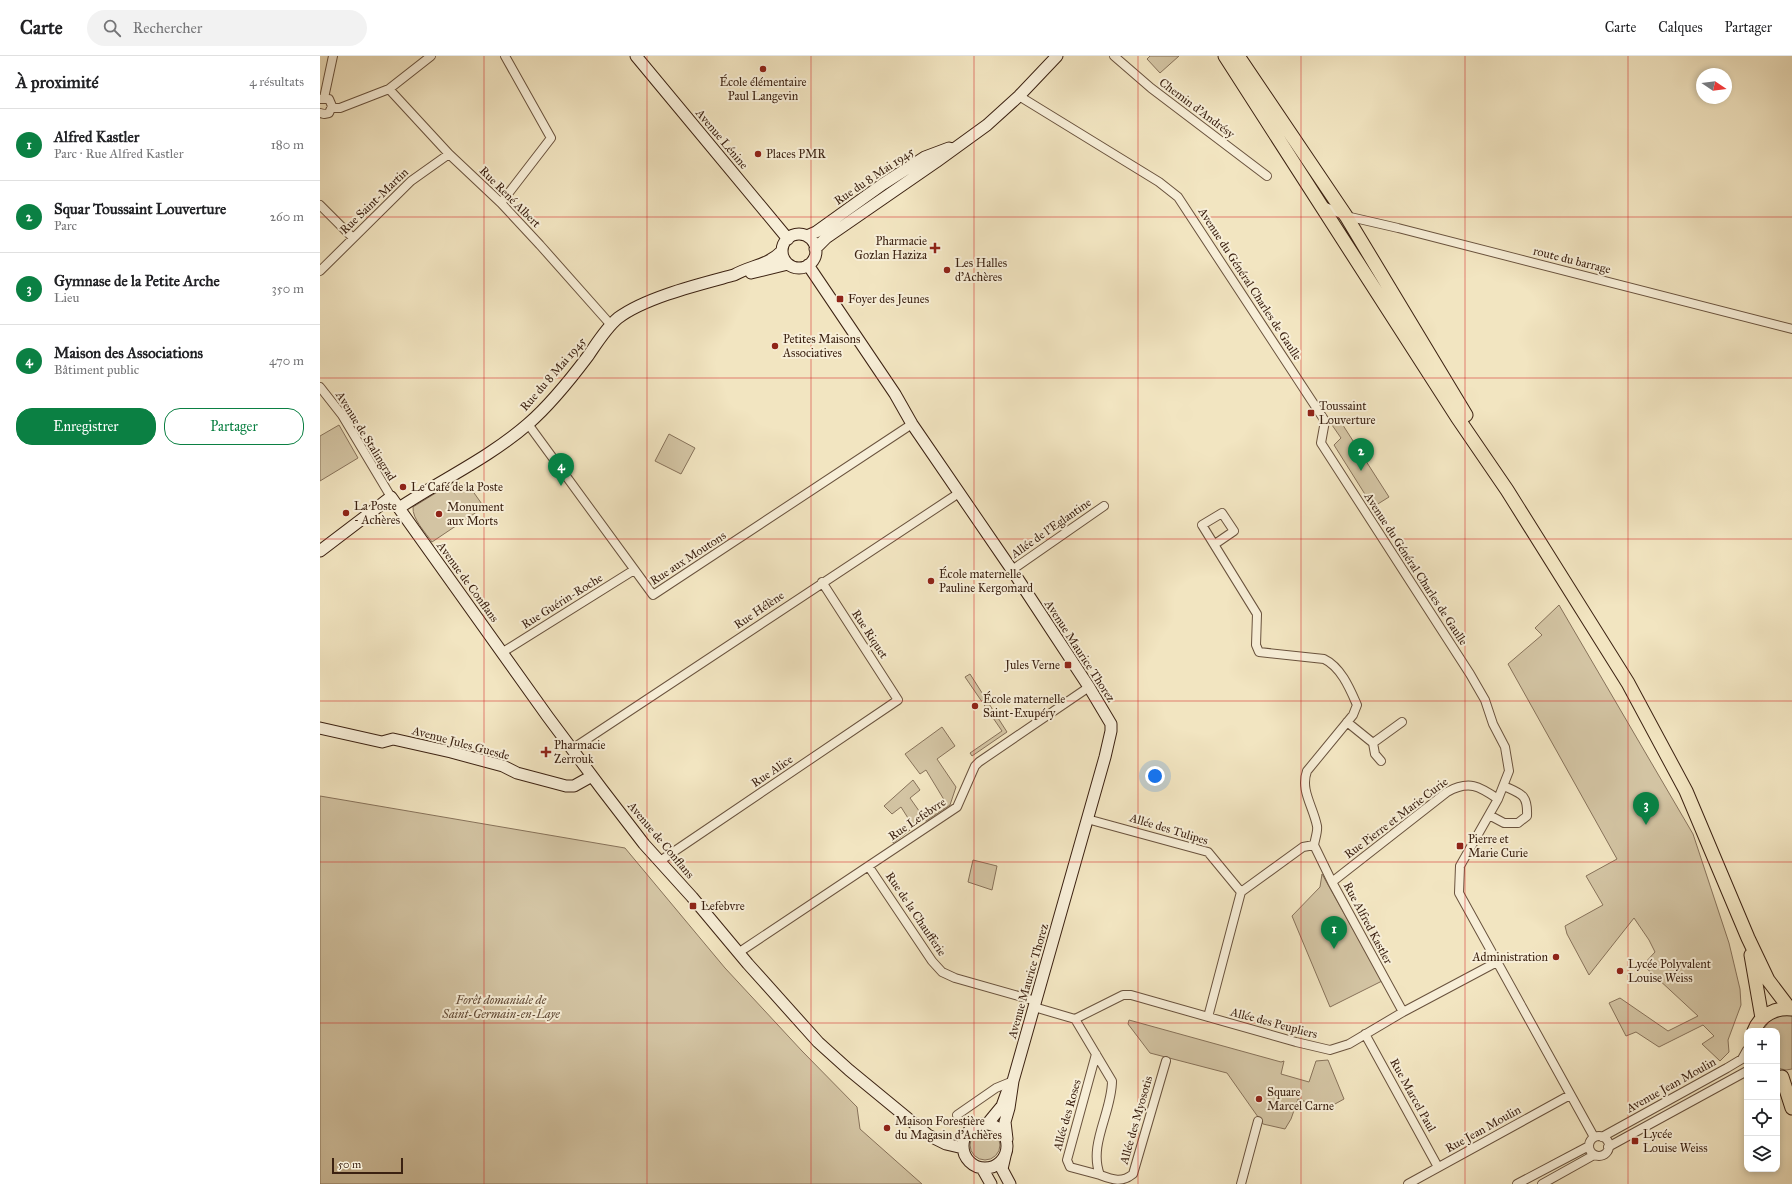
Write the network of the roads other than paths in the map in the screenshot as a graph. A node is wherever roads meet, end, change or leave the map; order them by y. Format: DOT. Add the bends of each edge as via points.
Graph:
graph roads {
  1 [pos="333,56"];
  2 [pos="431,56"];
  3 [pos="505,56"];
  4 [pos="636,56"];
  5 [pos="1056,56"];
  6 [pos="1114,56"];
  7 [pos="1225,56"];
  8 [pos="1238,56"];
  9 [pos="389,89"];
  10 [pos="1019,96"];
  11 [pos="322,99"];
  12 [pos="332,108"];
  13 [pos="321,114"];
  14 [pos="959,144"];
  15 [pos="449,154"];
  16 [pos="1267,176"];
  17 [pos="501,204"];
  18 [pos="320,205"];
  19 [pos="1321,205"];
  20 [pos="1346,216"];
  21 [pos="807,236"];
  22 [pos="353,238"];
  23 [pos="788,239"];
  24 [pos="815,249"];
  25 [pos="782,251"];
  26 [pos="788,264"];
  27 [pos="808,265"];
  28 [pos="320,271"];
  29 [pos="734,274"];
  30 [pos="611,326"];
  31 [pos="1792,329"];
  32 [pos="320,387"];
  33 [pos="528,424"];
  34 [pos="912,424"];
  35 [pos="1507,490"];
  36 [pos="959,493"];
  37 [pos="391,498"];
  38 [pos="1104,506"];
  39 [pos="399,508"];
  40 [pos="1215,544"];
  41 [pos="320,551"];
  42 [pos="634,570"];
  43 [pos="1012,570"];
  44 [pos="822,582"];
  45 [pos="503,652"];
  46 [pos="1089,687"];
  47 [pos="898,700"];
  48 [pos="1347,722"];
  49 [pos="1402,722"];
  50 [pos="320,728"];
  51 [pos="1373,743"];
  52 [pos="572,749"];
  53 [pos="1381,761"];
  54 [pos="592,776"];
  55 [pos="1504,786"];
  56 [pos="1498,799"];
  57 [pos="1489,815"];
  58 [pos="1088,819"];
  59 [pos="1314,844"];
  60 [pos="660,861"];
  61 [pos="869,867"];
  62 [pos="1332,882"];
  63 [pos="1241,892"];
  64 [pos="1748,938"];
  65 [pos="738,953"];
  66 [pos="1497,962"];
  67 [pos="1035,1004"];
  68 [pos="1791,1009"];
  69 [pos="1403,1012"];
  70 [pos="1075,1018"];
  71 [pos="1208,1018"];
  72 [pos="1762,1018"];
  73 [pos="1756,1028"];
  74 [pos="1365,1034"];
  75 [pos="1096,1054"];
  76 [pos="1744,1055"];
  77 [pos="1166,1061"];
  78 [pos="1744,1073"];
  79 [pos="1784,1076"];
  80 [pos="1013,1081"];
  81 [pos="1570,1095"];
  82 [pos="1792,1108"];
  83 [pos="957,1115"];
  84 [pos="1258,1121"];
  85 [pos="988,1123"];
  86 [pos="1598,1137"];
  87 [pos="1006,1139"];
  88 [pos="1589,1146"];
  89 [pos="1608,1147"];
  90 [pos="962,1148"];
  91 [pos="1594,1155"];
  92 [pos="1005,1156"];
  93 [pos="1438,1167"];
  94 [pos="982,1168"];
  95 [pos="1100,1175"];
  96 [pos="991,1184"];
  97 [pos="1010,1184"];
  98 [pos="1241,1184"];
  99 [pos="1408,1184"];
  100 [pos="1517,1184"];
  101 [pos="1542,1184"];
  1 -- 11 [label="street"];
  2 -- 9 [label="street"];
  3 -- 17 [label="street" via="551,138"];
  4 -- 23 [label="street, Avenue Lénine"];
  5 -- 10 [label="street, Rue du 8 Mai 1945"];
  6 -- 16 [label="street, Chemin d'Andrésy" via="1151,88"];
  7 -- 19 [label="main road"];
  8 -- 20 [label="main road"];
  9 -- 12 [label="street" via="340,108"];
  9 -- 15 [label="street, Rue René Albert"];
  10 -- 14 [label="street, Rue du 8 Mai 1945" via="987,125"];
  10 -- 55 [label="street, Avenue du Général Charles de Gaulle" via="1159,182 1178,197 1325,421 1321,443 1485,700 1508,758 1509,771"];
  11 -- 12 [label="street" via="331,101"];
  12 -- 13 [label="street" via="327,114"];
  14 -- 21 [label="street, Rue du 8 Mai 1945" via="925,157"];
  14 -- 24 [label="street, Rue du 8 Mai 1945" via="826,238"];
  15 -- 17 [label="street, Rue René Albert"];
  15 -- 22 [label="street, Rue Saint-Martin" via="411,181"];
  17 -- 30 [label="street, Rue René Albert"];
  18 -- 22 [label="street"];
  19 -- 20 [label="street"];
  19 -- 35 [label="main road" via="1457,418"];
  20 -- 31 [label="street, route du barrage"];
  20 -- 35 [label="main road"];
  21 -- 23 [label="street" via="795,235"];
  21 -- 24 [label="street" via="814,243"];
  22 -- 28 [label="street, Rue Saint-Martin"];
  23 -- 25 [label="street"];
  24 -- 27 [label="street" via="814,258"];
  25 -- 26 [label="street"];
  25 -- 29 [label="street, Rue du 8 Mai 1945" via="773,260"];
  26 -- 27 [label="street" via="799,268"];
  26 -- 29 [label="street, Rue du 8 Mai 1945" via="744,275"];
  27 -- 34 [label="street, Avenue Maurice Thorez" via="895,394"];
  29 -- 30 [label="street, Rue du 8 Mai 1945" via="641,305"];
  30 -- 33 [label="street, Rue du 8 Mai 1945" via="573,375"];
  32 -- 37 [label="street, Avenue de Stalingrad" via="342,415"];
  33 -- 39 [label="street, Rue du 8 Mai 1945" via="507,441"];
  33 -- 42 [label="street, Rue aux Moutons"];
  34 -- 36 [label="street, Avenue Maurice Thorez"];
  34 -- 42 [label="street, Rue aux Moutons" via="653,595"];
  35 -- 64 [label="main road" via="1628,683 1655,731 1686,791"];
  36 -- 43 [label="street, Avenue Maurice Thorez"];
  36 -- 44 [label="street, Rue Hélène"];
  37 -- 39 [label="street, Avenue de Conflans"];
  37 -- 41 [label="street"];
  38 -- 43 [label="street, Allée de l'Eglantine"];
  39 -- 45 [label="street, Avenue de Conflans"];
  40 -- 48 [label="street" via="1258,614 1256,645 1259,652 1324,659 1332,663 1350,689 1357,705"];
  42 -- 45 [label="street, Rue Guérin-Roche"];
  43 -- 46 [label="street, Avenue Maurice Thorez"];
  44 -- 47 [label="street, Rue Riquet"];
  44 -- 52 [label="street, Rue Hélène"];
  45 -- 52 [label="street, Avenue de Conflans"];
  46 -- 58 [label="street, Avenue Maurice Thorez" via="1106,715 1111,730"];
  46 -- 61 [label="street, Rue Lefebvre" via="979,762 957,807"];
  47 -- 60 [label="street, Rue Alice"];
  48 -- 51 [label="street"];
  48 -- 59 [label="street" via="1307,771 1304,779 1304,787 1318,827"];
  49 -- 51 [label="street"];
  50 -- 54 [label="street, Avenue Jules Guesde" via="382,742 393,739 451,752 566,786 574,786"];
  51 -- 53 [label="street" via="1374,754"];
  52 -- 54 [label="street, Avenue de Conflans"];
  54 -- 60 [label="street, Avenue de Conflans"];
  55 -- 56 [label="street, Avenue du Général Charles de Gaulle"];
  55 -- 57 [label="street" via="1522,794 1527,804 1527,816 1518,823 1504,823"];
  56 -- 57 [label="street, Avenue du Général Charles de Gaulle"];
  56 -- 62 [label="street, Rue Pierre et Marie Curie" via="1482,788 1459,786 1447,792"];
  57 -- 66 [label="street, Avenue du Général Charles de Gaulle" via="1460,866 1459,893"];
  58 -- 63 [label="street, Allée des Tulipes" via="1208,852"];
  58 -- 67 [label="street, Avenue Maurice Thorez"];
  59 -- 62 [label="street, Rue Alfred Kastler"];
  59 -- 63 [label="street" via="1303,847"];
  60 -- 65 [label="street, Avenue de Conflans"];
  61 -- 65 [label="street, Rue Lefebvre"];
  61 -- 67 [label="street, Rue de la Chaufferie" via="942,972"];
  62 -- 69 [label="street, Rue Alfred Kastler"];
  63 -- 71 [label="street"];
  64 -- 68 [label="main road" via="1768,980"];
  64 -- 72 [label="main road"];
  65 -- 90 [label="street, Avenue de Conflans" via="818,1042 849,1070 928,1135"];
  66 -- 69 [label="street, Allée des Peupliers"];
  66 -- 81 [label="street, Avenue du Général Charles de Gaulle"];
  67 -- 70 [label="street"];
  67 -- 80 [label="street, Avenue Maurice Thorez"];
  68 -- 72 [label="main road" via="1773,1011"];
  69 -- 74 [label="street, Allée des Peupliers"];
  70 -- 71 [label="street, Allée des Peupliers" via="1123,995 1131,995"];
  70 -- 75 [label="street"];
  71 -- 74 [label="street, Allée des Peupliers" via="1330,1050 1348,1044"];
  72 -- 73 [label="main road"];
  74 -- 93 [label="street, Rue Marcel Paul"];
  75 -- 95 [label="street" via="1112,1081 1099,1136 1096,1164"];
  75 -- 95 [label="street, Allée des Roses" via="1067,1160 1070,1167"];
  76 -- 86 [label="street, Avenue Jean Moulin" via="1727,1068"];
  77 -- 95 [label="street, Allée des Myosotis" via="1133,1174 1126,1180"];
  78 -- 89 [label="street, Avenue Jean Moulin"];
  79 -- 82 [label="main road"];
  80 -- 83 [label="street" via="996,1088"];
  80 -- 85 [label="street, Avenue Maurice Thorez" via="1002,1106"];
  80 -- 87 [label="street, Avenue Maurice Thorez" via="1011,1102 1005,1122"];
  81 -- 86 [label="street, Avenue du Général Charles de Gaulle"];
  81 -- 93 [label="street, Rue Jean Moulin"];
  84 -- 98 [label="street"];
  85 -- 87 [label="street" via="1000,1128"];
  85 -- 90 [label="street" via="974,1126 969,1130"];
  86 -- 88 [label="street" via="1590,1141"];
  86 -- 89 [label="street, Avenue du Général Charles de Gaulle" via="1607,1141"];
  87 -- 92 [label="street"];
  88 -- 91 [label="street"];
  88 -- 100 [label="street"];
  89 -- 91 [label="street" via="1603,1155"];
  90 -- 94 [label="street" via="972,1164"];
  91 -- 101 [label="street"];
  92 -- 94 [label="street" via="999,1163"];
  92 -- 97 [label="street" via="1002,1168"];
  93 -- 99 [label="street, Rue Jean Moulin"];
  94 -- 96 [label="street"];
}
